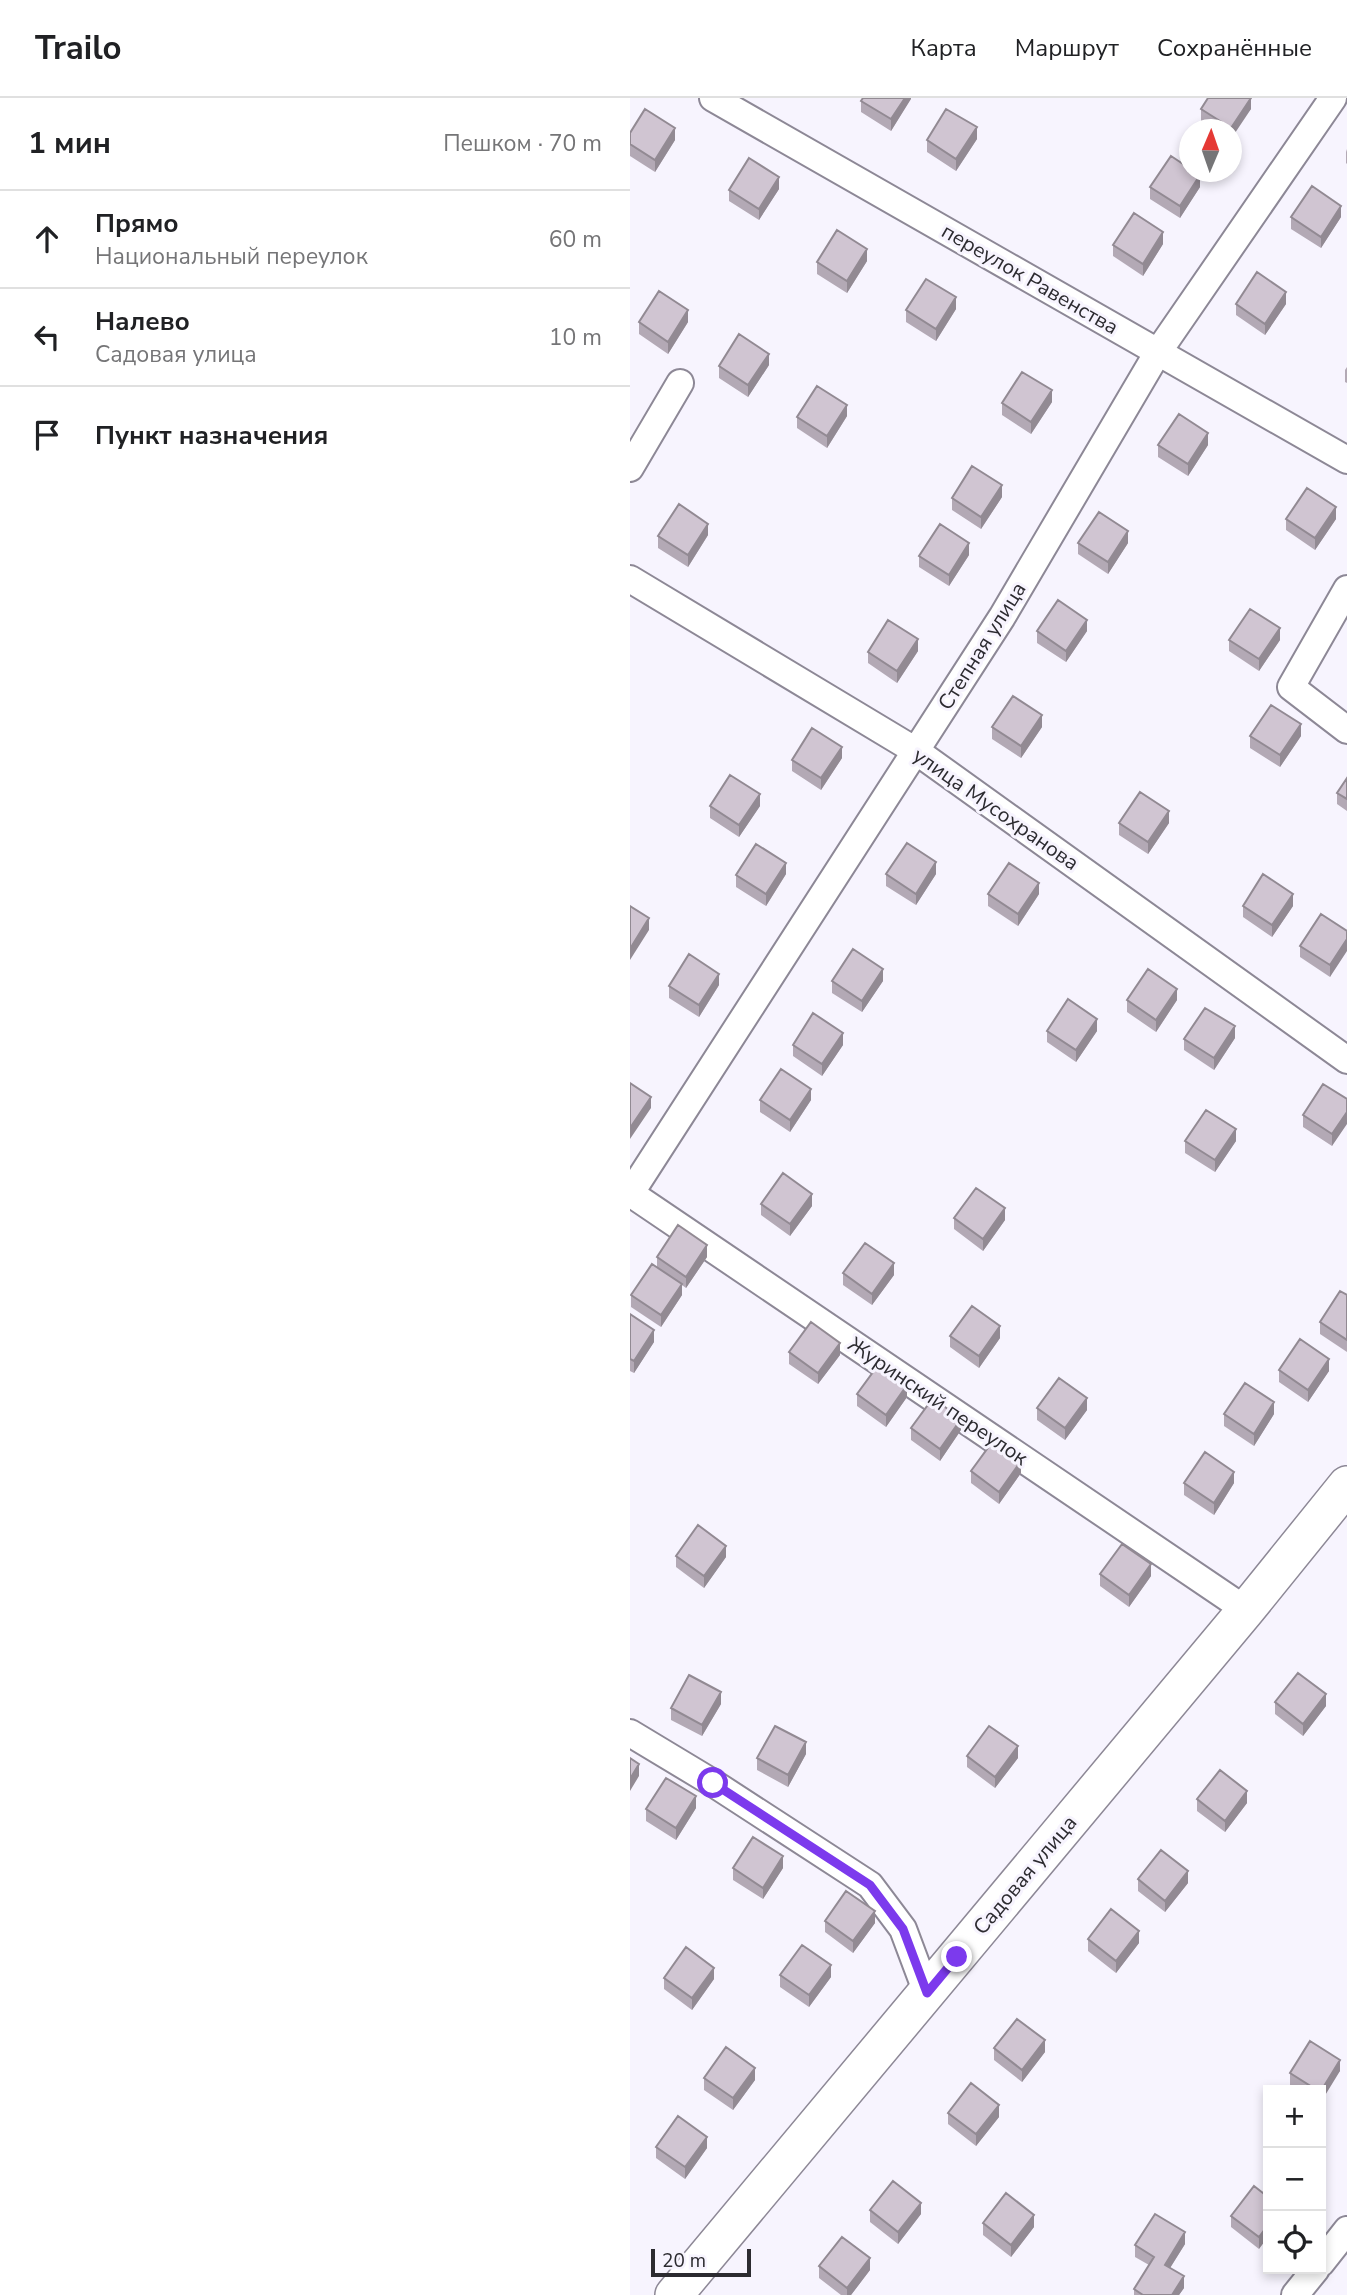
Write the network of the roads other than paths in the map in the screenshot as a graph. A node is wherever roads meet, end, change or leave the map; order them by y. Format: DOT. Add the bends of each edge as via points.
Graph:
graph roads {
  1 [pos="713,98"];
  2 [pos="1333,98"];
  3 [pos="1158,352"];
  4 [pos="680,383"];
  5 [pos="1347,460"];
  6 [pos="630,468"];
  7 [pos="630,579"];
  8 [pos="1347,589"];
  9 [pos="1347,730"];
  10 [pos="916,751"];
  11 [pos="1347,1060"];
  12 [pos="630,1193"];
  13 [pos="1347,1485"];
  14 [pos="1247,1610"];
  15 [pos="630,1733"];
  16 [pos="927,1993"];
  17 [pos="1347,2230"];
  18 [pos="1326,2257"];
  19 [pos="1312,2274"];
  20 [pos="674,2295"];
  21 [pos="1295,2295"];
  1 -- 3 [label="street, переулок Равенства"];
  2 -- 3 [label="street, Степная улица"];
  3 -- 5 [label="street, переулок Равенства"];
  3 -- 10 [label="street, Степная улица" via="1002,617"];
  4 -- 6 [label="street"];
  7 -- 10 [label="street, улица Мусохранова"];
  8 -- 9 [label="street" via="1291,687"];
  10 -- 11 [label="street, улица Мусохранова"];
  10 -- 12 [label="street, Степная улица"];
  12 -- 14 [label="street, Журинский переулок"];
  13 -- 14 [label="street, Садовая улица"];
  14 -- 16 [label="street, Садовая улица"];
  15 -- 16 [label="street" via="870,1885 903,1929"];
  16 -- 20 [label="street, Садовая улица"];
  17 -- 18 [label="street"];
  19 -- 21 [label="street"];
}
